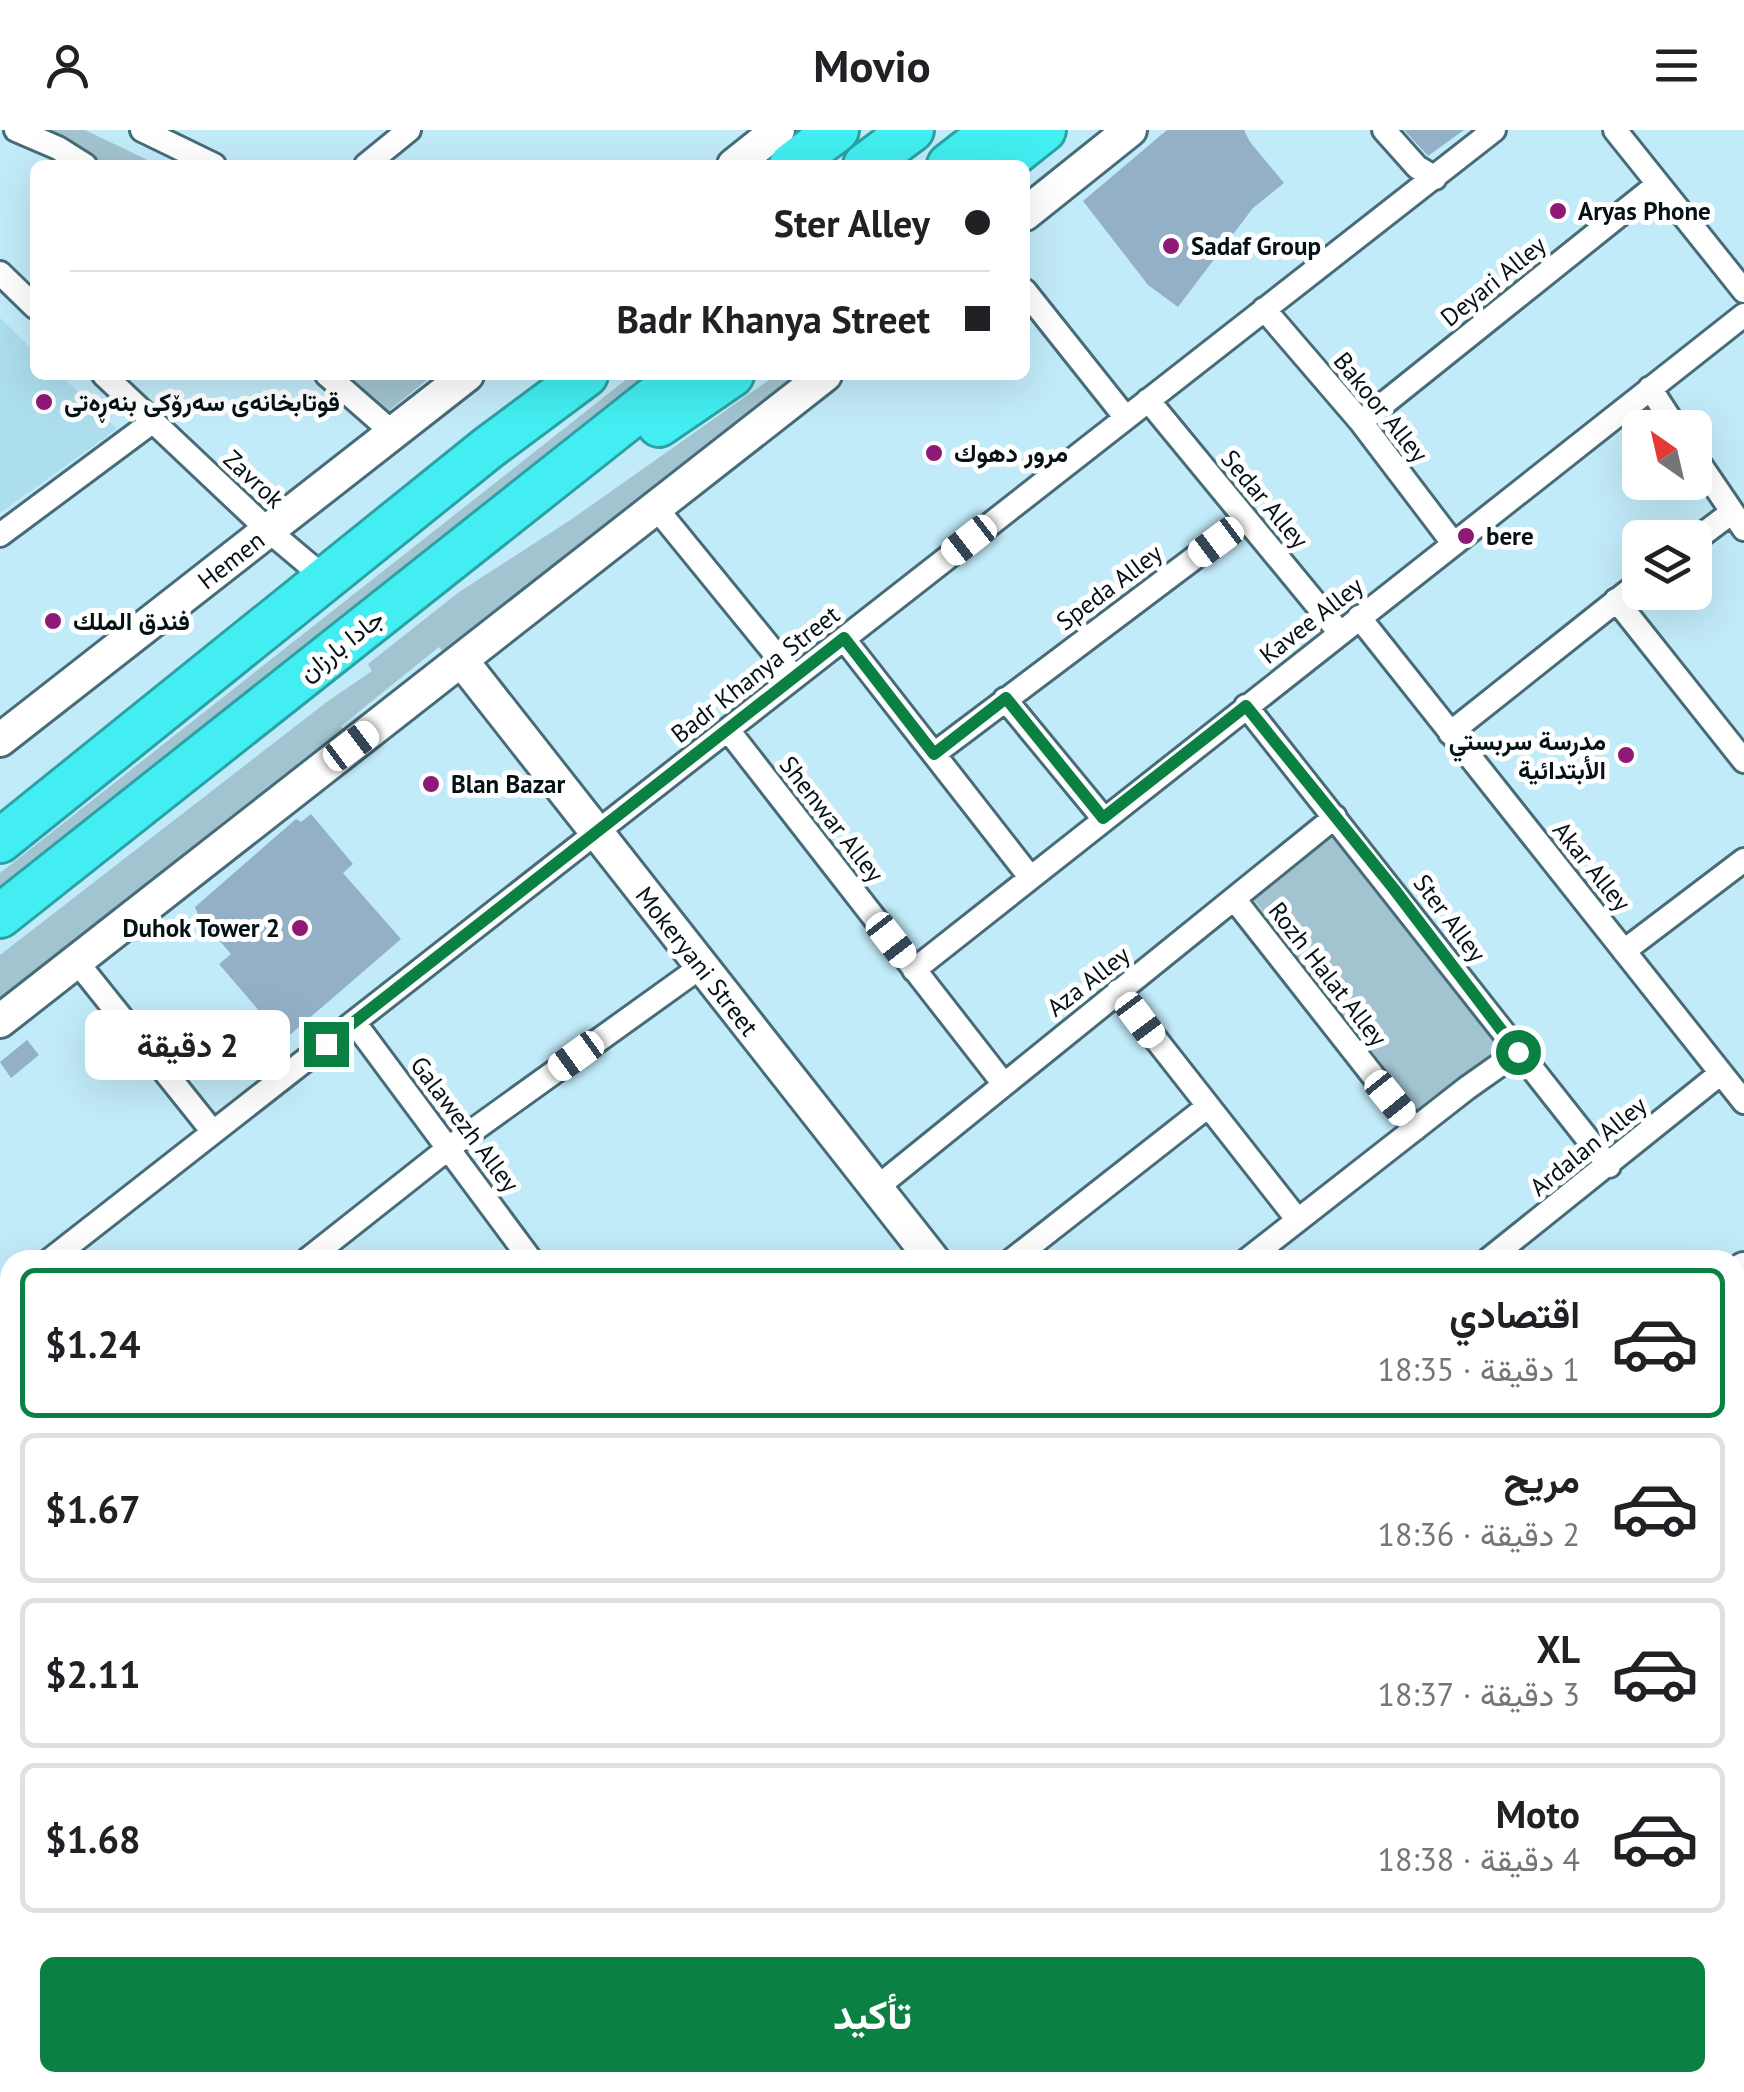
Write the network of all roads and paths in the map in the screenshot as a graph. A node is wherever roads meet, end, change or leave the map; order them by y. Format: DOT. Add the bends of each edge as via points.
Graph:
graph roads {
  1 [pos="16,130"];
  2 [pos="409,130"];
  3 [pos="778,130"];
  4 [pos="837,130"];
  5 [pos="912,130"];
  6 [pos="994,130"];
  7 [pos="1044,130"];
  8 [pos="1130,130"];
  9 [pos="1384,130"];
  10 [pos="1494,130"];
  11 [pos="1615,130"];
  12 [pos="154,132"];
  13 [pos="77,160"];
  14 [pos="205,160"];
  15 [pos="372,160"];
  16 [pos="740,160"];
  17 [pos="798,160"];
  18 [pos="873,160"];
  19 [pos="955,160"];
  20 [pos="1006,160"];
  21 [pos="1435,178"];
  22 [pos="1658,184"];
  23 [pos="1030,210"];
  24 [pos="0,273"];
  25 [pos="1744,290"];
  26 [pos="1030,297"];
  27 [pos="30,303"];
  28 [pos="1264,309"];
  29 [pos="1744,315"];
  30 [pos="109,380"];
  31 [pos="333,380"];
  32 [pos="460,380"];
  33 [pos="551,380"];
  34 [pos="579,380"];
  35 [pos="677,380"];
  36 [pos="725,380"];
  37 [pos="819,380"];
  38 [pos="1650,388"];
  39 [pos="1148,400"];
  40 [pos="1664,410"];
  41 [pos="1126,418"];
  42 [pos="152,422"];
  43 [pos="1361,422"];
  44 [pos="392,432"];
  45 [pos="488,448"];
  46 [pos="1712,482"];
  47 [pos="523,501"];
  48 [pos="657,509"];
  49 [pos="1246,519"];
  50 [pos="1738,521"];
  51 [pos="269,531"];
  52 [pos="1712,532"];
  53 [pos="0,535"];
  54 [pos="1452,543"];
  55 [pos="326,580"];
  56 [pos="1622,596"];
  57 [pos="1616,600"];
  58 [pos="1360,617"];
  59 [pos="1340,633"];
  60 [pos="844,638"];
  61 [pos="462,662"];
  62 [pos="794,677"];
  63 [pos="1006,698"];
  64 [pos="1246,706"];
  65 [pos="728,730"];
  66 [pos="1450,733"];
  67 [pos="0,740"];
  68 [pos="934,754"];
  69 [pos="1744,761"];
  70 [pos="1336,817"];
  71 [pos="1103,818"];
  72 [pos="598,834"];
  73 [pos="0,841"];
  74 [pos="1744,860"];
  75 [pos="1030,878"];
  76 [pos="1235,900"];
  77 [pos="0,916"];
  78 [pos="1624,951"];
  79 [pos="77,962"];
  80 [pos="702,966"];
  81 [pos="914,970"];
  82 [pos="1118,991"];
  83 [pos="0,1022"];
  84 [pos="354,1022"];
  85 [pos="1518,1052"];
  86 [pos="1720,1073"];
  87 [pos="1003,1083"];
  88 [pos="1744,1102"];
  89 [pos="1206,1107"];
  90 [pos="1415,1129"];
  91 [pos="213,1132"];
  92 [pos="450,1147"];
  93 [pos="1609,1166"];
  94 [pos="875,1189"];
  95 [pos="1297,1219"];
  96 [pos="63,1250"];
  97 [pos="319,1250"];
  98 [pos="524,1250"];
  99 [pos="925,1250"];
  100 [pos="1025,1250"];
  101 [pos="1259,1250"];
  102 [pos="1501,1250"];
  1 -- 13 [label="street"];
  2 -- 15 [label="street"];
  3 -- 16 [label="main road"];
  4 -- 17 [label="highway"];
  5 -- 18 [label="highway"];
  6 -- 19 [label="highway"];
  7 -- 20 [label="highway"];
  8 -- 23 [label="main road"];
  9 -- 21 [label="street" via="1416,167"];
  10 -- 21 [label="street, Badr Khanya Street"];
  11 -- 22 [label="street"];
  12 -- 14 [label="street"];
  21 -- 28 [label="street, Badr Khanya Street"];
  22 -- 25 [label="street"];
  22 -- 43 [label="street, Deyari Alley"];
  24 -- 27 [label="street"];
  26 -- 41 [label="street"];
  28 -- 39 [label="street, Badr Khanya Street"];
  28 -- 43 [label="street, Bakoor Alley"];
  29 -- 38 [label="street, Kavee Alley"];
  30 -- 42 [label="street, Zavrok"];
  31 -- 44 [label="street"];
  32 -- 44 [label="main road, Hemen"];
  33 -- 45 [label="highway"];
  34 -- 45 [label="highway"];
  35 -- 47 [label="highway, جادا بارزان"];
  36 -- 47 [label="highway"];
  37 -- 48 [label="main road"];
  38 -- 40 [label="street"];
  38 -- 54 [label="street, Kavee Alley"];
  39 -- 41 [label="street, Badr Khanya Street"];
  39 -- 49 [label="street, Sedar Alley"];
  41 -- 60 [label="street, Badr Khanya Street"];
  42 -- 51 [label="street, Zavrok"];
  42 -- 53 [label="street"];
  43 -- 54 [label="street, Bakoor Alley"];
  44 -- 51 [label="main road, Hemen"];
  45 -- 55 [label="highway"];
  46 -- 50 [label="street"];
  47 -- 77 [label="highway, جادا بارزان"];
  48 -- 61 [label="main road"];
  48 -- 62 [label="street"];
  49 -- 59 [label="street, Sedar Alley"];
  49 -- 63 [label="street, Speda Alley"];
  50 -- 52 [label="street"];
  51 -- 55 [label="street, Zavrok"];
  51 -- 67 [label="main road, Hemen"];
  54 -- 58 [label="street, Kavee Alley"];
  55 -- 73 [label="highway"];
  56 -- 57 [label="street"];
  57 -- 66 [label="street"];
  57 -- 69 [label="street"];
  58 -- 59 [label="street, Kavee Alley"];
  58 -- 66 [label="street, Akar Alley"];
  59 -- 64 [label="street, Kavee Alley"];
  60 -- 62 [label="street, Badr Khanya Street"];
  60 -- 68 [label="street"];
  61 -- 72 [label="main road, Mokeryani Street"];
  61 -- 79 [label="main road"];
  62 -- 65 [label="street, Badr Khanya Street"];
  63 -- 68 [label="street, Speda Alley"];
  63 -- 71 [label="street"];
  64 -- 70 [label="street, Ster Alley"];
  64 -- 71 [label="street, Kavee Alley"];
  65 -- 72 [label="street, Badr Khanya Street"];
  65 -- 81 [label="street, Shenwar Alley"];
  66 -- 78 [label="street, Akar Alley"];
  68 -- 75 [label="street"];
  70 -- 76 [label="street, Aza Alley"];
  70 -- 85 [label="street, Ster Alley"];
  71 -- 75 [label="street, Kavee Alley"];
  72 -- 80 [label="main road, Mokeryani Street"];
  72 -- 84 [label="street, Badr Khanya Street"];
  74 -- 78 [label="street"];
  75 -- 81 [label="street, Kavee Alley"];
  76 -- 82 [label="street, Aza Alley"];
  76 -- 90 [label="street, Rozh Halat Alley"];
  78 -- 86 [label="street, Akar Alley"];
  79 -- 83 [label="main road"];
  79 -- 91 [label="street"];
  80 -- 92 [label="street"];
  80 -- 94 [label="main road, Mokeryani Street"];
  81 -- 87 [label="street, Shenwar Alley"];
  82 -- 87 [label="street, Aza Alley"];
  82 -- 89 [label="street"];
  84 -- 91 [label="street, Badr Khanya Street"];
  84 -- 92 [label="street, Galawezh Alley"];
  85 -- 90 [label="street"];
  85 -- 93 [label="street, Ster Alley"];
  86 -- 88 [label="street, Akar Alley"];
  86 -- 93 [label="street, Ardalan Alley"];
  87 -- 94 [label="street, Aza Alley"];
  89 -- 95 [label="street"];
  89 -- 100 [label="street"];
  90 -- 95 [label="street"];
  91 -- 96 [label="street, Badr Khanya Street"];
  92 -- 97 [label="street"];
  92 -- 98 [label="street, Galawezh Alley"];
  93 -- 102 [label="street, Ardalan Alley"];
  94 -- 99 [label="main road, Mokeryani Street"];
  95 -- 101 [label="street"];
}
